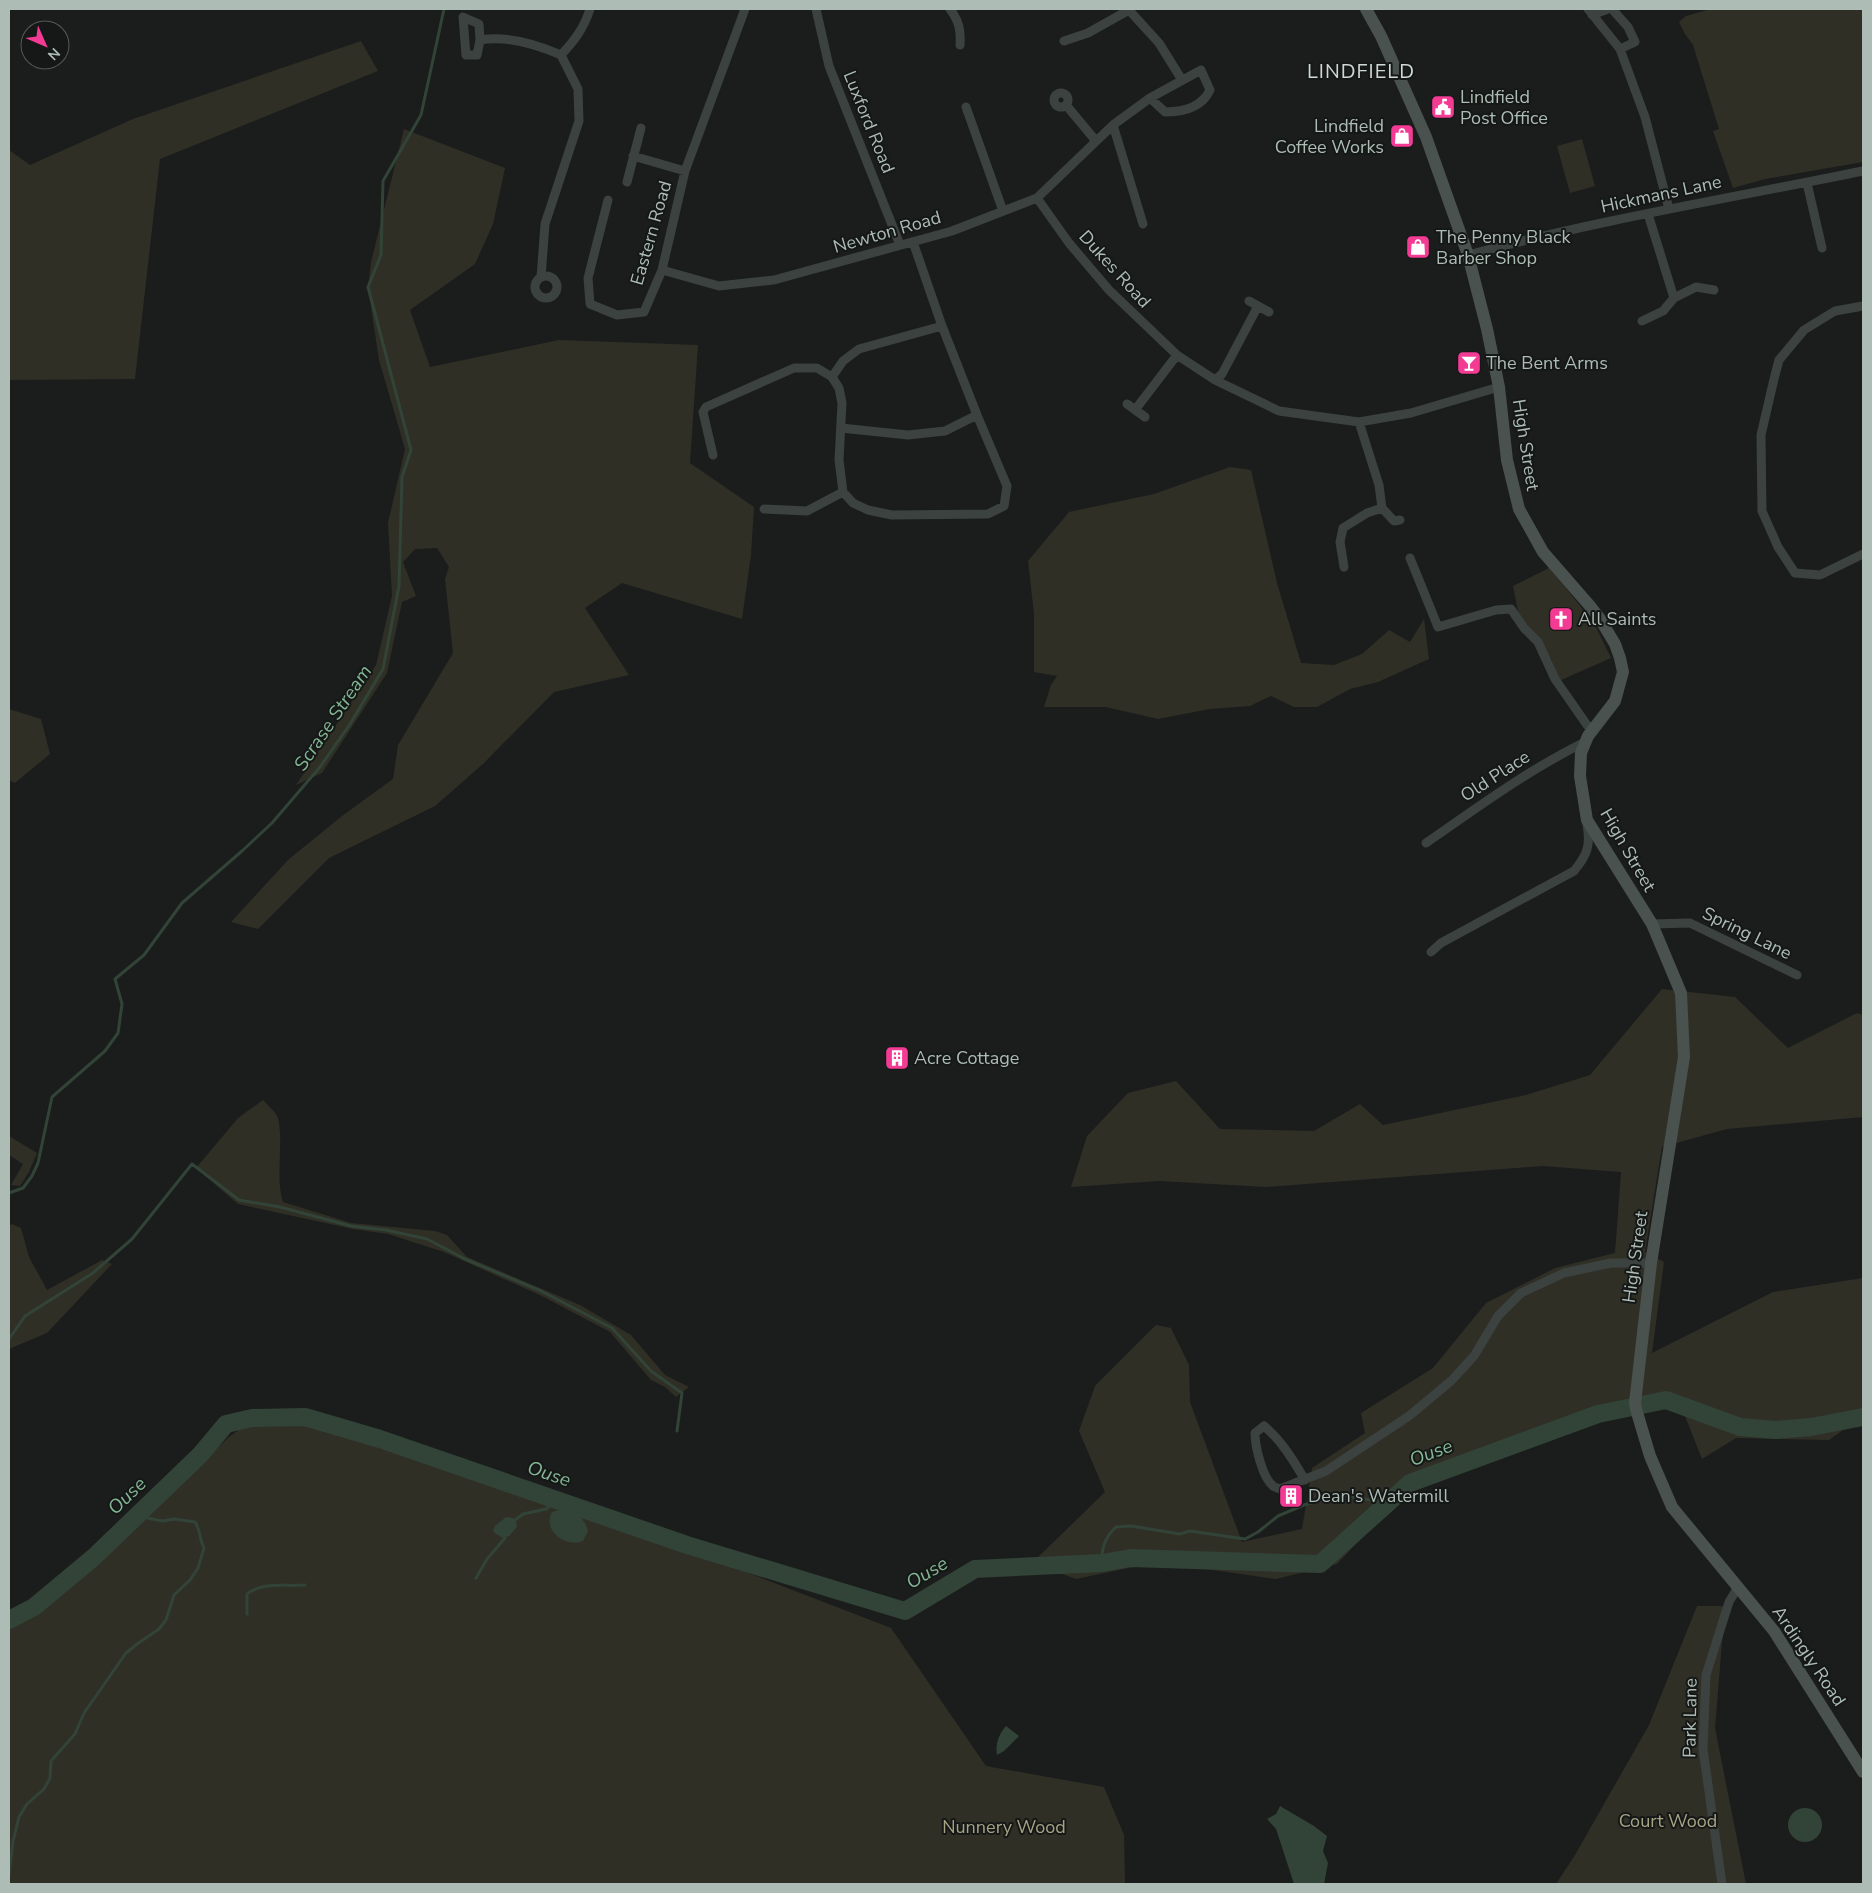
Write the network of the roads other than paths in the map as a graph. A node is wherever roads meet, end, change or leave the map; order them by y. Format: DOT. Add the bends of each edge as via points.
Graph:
graph roads {
  1 [pos="590,9"];
  2 [pos="745,9"];
  3 [pos="816,9"];
  4 [pos="950,9"];
  5 [pos="1129,9"];
  6 [pos="1366,9"];
  7 [pos="1608,9"];
  8 [pos="1612,9"];
  9 [pos="1590,12"];
  10 [pos="480,40"];
  11 [pos="1064,41"];
  12 [pos="960,45"];
  13 [pos="1620,50"];
  14 [pos="561,55"];
  15 [pos="1182,80"];
  16 [pos="1150,98"];
  17 [pos="1066,105"];
  18 [pos="966,107"];
  19 [pos="1113,125"];
  20 [pos="640,128"];
  21 [pos="1096,141"];
  22 [pos="633,156"];
  23 [pos="685,171"];
  24 [pos="1863,171"];
  25 [pos="627,182"];
  26 [pos="1807,183"];
  27 [pos="1037,198"];
  28 [pos="608,200"];
  29 [pos="1669,209"];
  30 [pos="1003,211"];
  31 [pos="1648,214"];
  32 [pos="1144,224"];
  33 [pos="913,242"];
  34 [pos="900,245"];
  35 [pos="1822,248"];
  36 [pos="1468,255"];
  37 [pos="662,270"];
  38 [pos="541,277"];
  39 [pos="1714,290"];
  40 [pos="1674,298"];
  41 [pos="1249,301"];
  42 [pos="1258,306"];
  43 [pos="1863,306"];
  44 [pos="1269,312"];
  45 [pos="1642,321"];
  46 [pos="942,326"];
  47 [pos="1177,355"];
  48 [pos="832,377"];
  49 [pos="1218,377"];
  50 [pos="1499,388"];
  51 [pos="1127,404"];
  52 [pos="1135,410"];
  53 [pos="977,415"];
  54 [pos="1145,417"];
  55 [pos="1360,422"];
  56 [pos="841,428"];
  57 [pos="713,455"];
  58 [pos="843,492"];
  59 [pos="1382,508"];
  60 [pos="764,509"];
  61 [pos="1400,520"];
  62 [pos="1863,554"];
  63 [pos="1410,558"];
  64 [pos="1344,567"];
  65 [pos="1594,729"];
  66 [pos="1585,742"];
  67 [pos="1586,820"];
  68 [pos="1426,843"];
  69 [pos="1652,924"];
  70 [pos="1431,952"];
  71 [pos="1797,976"];
  72 [pos="1651,1263"];
  73 [pos="1305,1480"];
  74 [pos="1738,1587"];
  75 [pos="1863,1772"];
  76 [pos="1722,1884"];
  1 -- 14 [label="street" via="584,27"];
  2 -- 23 [label="street, Eastern Road"];
  3 -- 34 [label="street, Luxford Road" via="829,66"];
  4 -- 12 [label="street" via="958,20"];
  5 -- 11 [label="street" via="1088,33"];
  5 -- 15 [label="street" via="1159,44"];
  6 -- 36 [label="main road, High Street" via="1426,137"];
  7 -- 9 [label="street"];
  8 -- 13 [label="street" via="1628,27 1635,42"];
  9 -- 13 [label="street"];
  10 -- 14 [label="street" via="493,38 535,44"];
  13 -- 29 [label="street" via="1645,117"];
  14 -- 38 [label="street" via="578,89 579,121 545,224"];
  15 -- 16 [label="street, Newton Road"];
  15 -- 16 [label="street, Newton Road" via="1201,70 1210,90 1206,100 1180,112 1165,112"];
  16 -- 19 [label="street, Newton Road"];
  17 -- 21 [label="street"];
  18 -- 30 [label="street"];
  19 -- 21 [label="street, Newton Road"];
  19 -- 32 [label="street"];
  20 -- 22 [label="street"];
  21 -- 27 [label="street, Newton Road"];
  22 -- 23 [label="street"];
  22 -- 25 [label="street"];
  23 -- 37 [label="street, Eastern Road"];
  24 -- 26 [label="street, Hickmans Lane"];
  26 -- 29 [label="street, Hickmans Lane"];
  26 -- 35 [label="street"];
  27 -- 30 [label="street, Newton Road"];
  27 -- 47 [label="street, Dukes Road" via="1069,243 1109,290"];
  28 -- 37 [label="street, Eastern Road" via="588,278 590,304 616,315 644,312"];
  29 -- 31 [label="street, Hickmans Lane"];
  30 -- 33 [label="street, Newton Road"];
  31 -- 36 [label="street, Hickmans Lane" via="1550,233"];
  31 -- 40 [label="street"];
  33 -- 34 [label="street, Newton Road"];
  33 -- 46 [label="street"];
  34 -- 37 [label="street, Newton Road" via="774,280 719,286"];
  36 -- 50 [label="main road, High Street"];
  39 -- 40 [label="street" via="1696,287"];
  40 -- 45 [label="street" via="1663,311"];
  41 -- 42 [label="street"];
  42 -- 44 [label="street"];
  42 -- 49 [label="street"];
  43 -- 62 [label="street" via="1836,311 1804,330 1780,360 1760,435 1762,510 1778,547 1796,573 1820,576"];
  46 -- 48 [label="street" via="859,349 843,361"];
  46 -- 53 [label="street"];
  47 -- 49 [label="street, Dukes Road"];
  47 -- 52 [label="street"];
  48 -- 56 [label="street" via="839,388 842,403"];
  48 -- 57 [label="street" via="817,368 794,368 706,407 703,412"];
  49 -- 55 [label="street, Dukes Road" via="1226,385 1280,411"];
  50 -- 55 [label="street, Dukes Road" via="1411,413"];
  50 -- 65 [label="main road, High Street" via="1508,460 1519,509 1543,552 1600,619 1620,658 1623,672 1615,700"];
  51 -- 52 [label="street"];
  52 -- 54 [label="street"];
  53 -- 56 [label="street" via="945,431 908,435"];
  53 -- 58 [label="street" via="1007,486 1004,506 988,514 892,515 853,503"];
  55 -- 59 [label="street" via="1379,485"];
  56 -- 58 [label="street" via="839,460"];
  58 -- 60 [label="street" via="807,511"];
  59 -- 61 [label="street" via="1394,521"];
  59 -- 64 [label="street" via="1343,528 1340,542"];
  63 -- 65 [label="street" via="1438,627 1496,610 1511,609 1538,642 1560,687 1587,725"];
  65 -- 66 [label="main road, High Street"];
  66 -- 67 [label="main road, High Street" via="1580,776"];
  66 -- 68 [label="street, Old Place" via="1510,784"];
  67 -- 69 [label="main road, High Street"];
  67 -- 70 [label="street" via="1589,837 1586,856 1574,871 1441,943"];
  69 -- 71 [label="street, Spring Lane" via="1690,923"];
  69 -- 72 [label="main road, High Street" via="1681,994 1684,1057"];
  72 -- 73 [label="street" via="1611,1263 1564,1273 1521,1293 1498,1316 1474,1356 1451,1381 1366,1446"];
  72 -- 74 [label="main road, High Street" via="1636,1406 1650,1456 1672,1507"];
  73 -- 73 [label="street" via="1280,1489 1272,1486 1255,1446 1255,1433 1264,1426 1272,1432"];
  74 -- 75 [label="main road, Ardingly Road" via="1774,1631"];
  74 -- 76 [label="street, Park Lane" via="1729,1602 1706,1675 1703,1749"];
}
